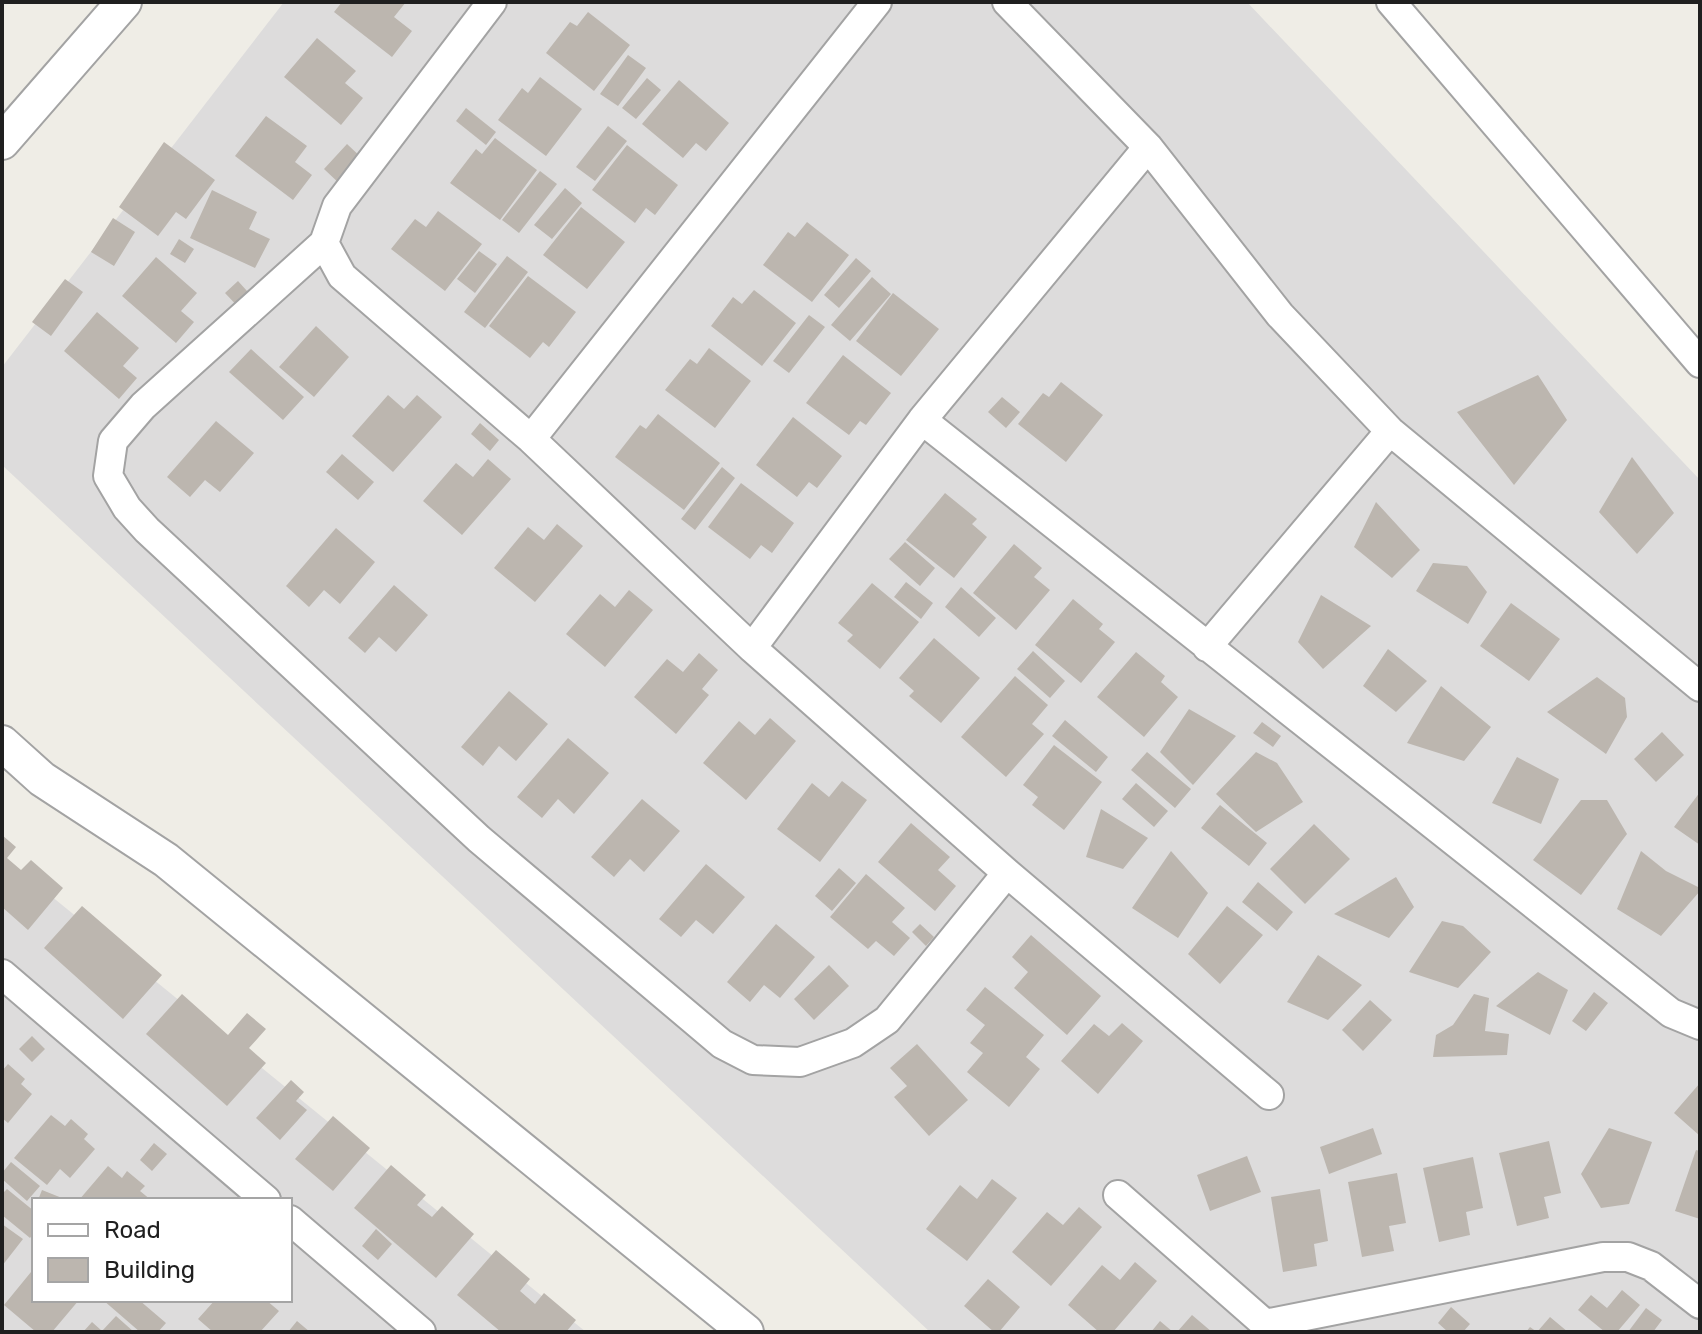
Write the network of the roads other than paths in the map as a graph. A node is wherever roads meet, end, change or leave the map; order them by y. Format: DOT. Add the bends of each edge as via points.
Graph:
graph roads {
  1 [pos="124,2"];
  2 [pos="492,2"];
  3 [pos="877,2"];
  4 [pos="1007,2"];
  5 [pos="1391,2"];
  6 [pos="2,142"];
  7 [pos="1148,147"];
  8 [pos="324,243"];
  9 [pos="1700,363"];
  10 [pos="922,420"];
  11 [pos="1390,431"];
  12 [pos="531,439"];
  13 [pos="1207,647"];
  14 [pos="752,648"];
  15 [pos="1700,687"];
  16 [pos="2,743"];
  17 [pos="1007,873"];
  18 [pos="2,974"];
  19 [pos="1700,1025"];
  20 [pos="1269,1095"];
  21 [pos="1118,1195"];
  22 [pos="264,1198"];
  23 [pos="292,1222"];
  24 [pos="1700,1304"];
  25 [pos="1269,1328"];
  26 [pos="421,1332"];
  27 [pos="746,1332"];
  1 -- 6 [label="street"];
  2 -- 8 [label="street" via="337,206"];
  3 -- 12 [label="street"];
  4 -- 7 [label="street"];
  5 -- 9 [label="street"];
  7 -- 10 [label="street"];
  7 -- 11 [label="street" via="1280,315"];
  8 -- 12 [label="street" via="342,276"];
  8 -- 17 [label="street" via="143,406 113,441 108,476 147,530 456,818 722,1044 753,1060 800,1062 853,1043 887,1020"];
  10 -- 13 [label="street"];
  10 -- 14 [label="street"];
  11 -- 13 [label="street"];
  11 -- 15 [label="street"];
  12 -- 14 [label="street"];
  13 -- 19 [label="street" via="1671,1013"];
  14 -- 17 [label="street"];
  16 -- 27 [label="street" via="42,779 166,860"];
  17 -- 20 [label="street"];
  18 -- 22 [label="street"];
  21 -- 25 [label="street"];
  23 -- 26 [label="street"];
  24 -- 25 [label="street" via="1651,1266 1628,1257 1603,1257"];
}
